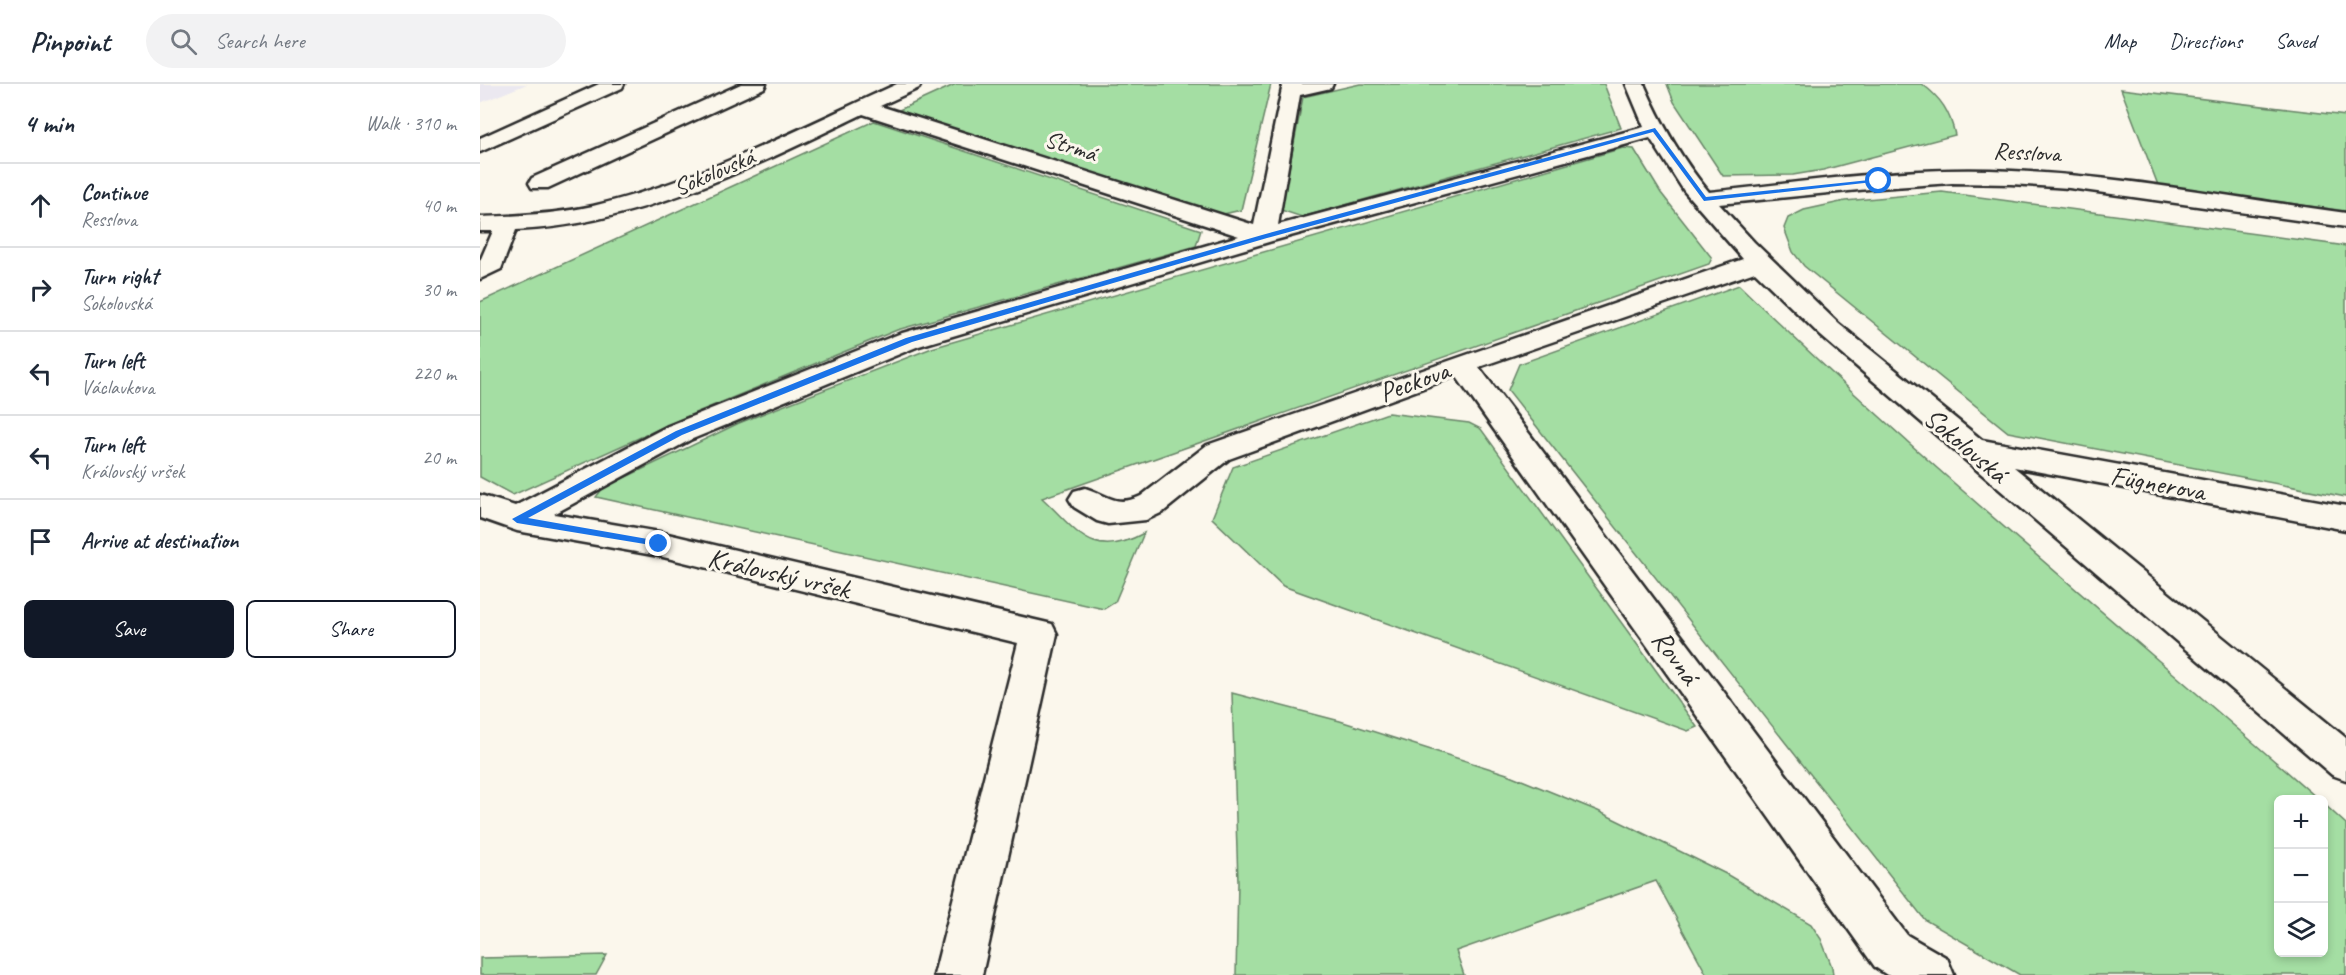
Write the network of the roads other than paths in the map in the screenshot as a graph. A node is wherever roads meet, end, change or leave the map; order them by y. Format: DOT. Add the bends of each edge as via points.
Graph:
graph roads {
  1 [pos="615,84"];
  2 [pos="757,84"];
  3 [pos="912,84"];
  4 [pos="1324,84"];
  5 [pos="1635,84"];
  6 [pos="1291,88"];
  7 [pos="861,107"];
  8 [pos="1655,130"];
  9 [pos="480,146"];
  10 [pos="540,183"];
  11 [pos="1704,199"];
  12 [pos="2346,220"];
  13 [pos="480,224"];
  14 [pos="506,226"];
  15 [pos="1264,236"];
  16 [pos="1759,262"];
  17 [pos="480,272"];
  18 [pos="1462,364"];
  19 [pos="1971,449"];
  20 [pos="1085,499"];
  21 [pos="480,506"];
  22 [pos="2346,518"];
  23 [pos="517,519"];
  24 [pos="2346,762"];
  25 [pos="958,975"];
  26 [pos="1930,975"];
  1 -- 9 [label="street"];
  2 -- 10 [label="street"];
  3 -- 7 [label="street, Sokolovská"];
  4 -- 6 [label="street"];
  5 -- 8 [label="street, Sokolovská"];
  6 -- 15 [label="street"];
  7 -- 14 [label="street, Sokolovská" via="692,183 619,208"];
  7 -- 15 [label="street, Strmá"];
  8 -- 11 [label="street, Sokolovská"];
  8 -- 15 [label="street"];
  11 -- 12 [label="street, Resslova" via="1931,177 2011,177 2068,181"];
  11 -- 16 [label="street, Sokolovská"];
  13 -- 14 [label="street, Sokolovská"];
  14 -- 17 [label="street" via="492,264"];
  15 -- 23 [label="street" via="909,340 679,433"];
  16 -- 18 [label="street, Peckova"];
  16 -- 19 [label="street, Sokolovská" via="1830,330"];
  18 -- 20 [label="street, Peckova" via="1218,452 1152,504 1135,512 1108,513"];
  18 -- 26 [label="street, Rovná" via="1891,951"];
  19 -- 22 [label="street, Fügnerova"];
  19 -- 24 [label="street, Sokolovská"];
  21 -- 23 [label="street, Královský vršek"];
  23 -- 25 [label="street, Královský vršek" via="659,544 1040,634"];
}
